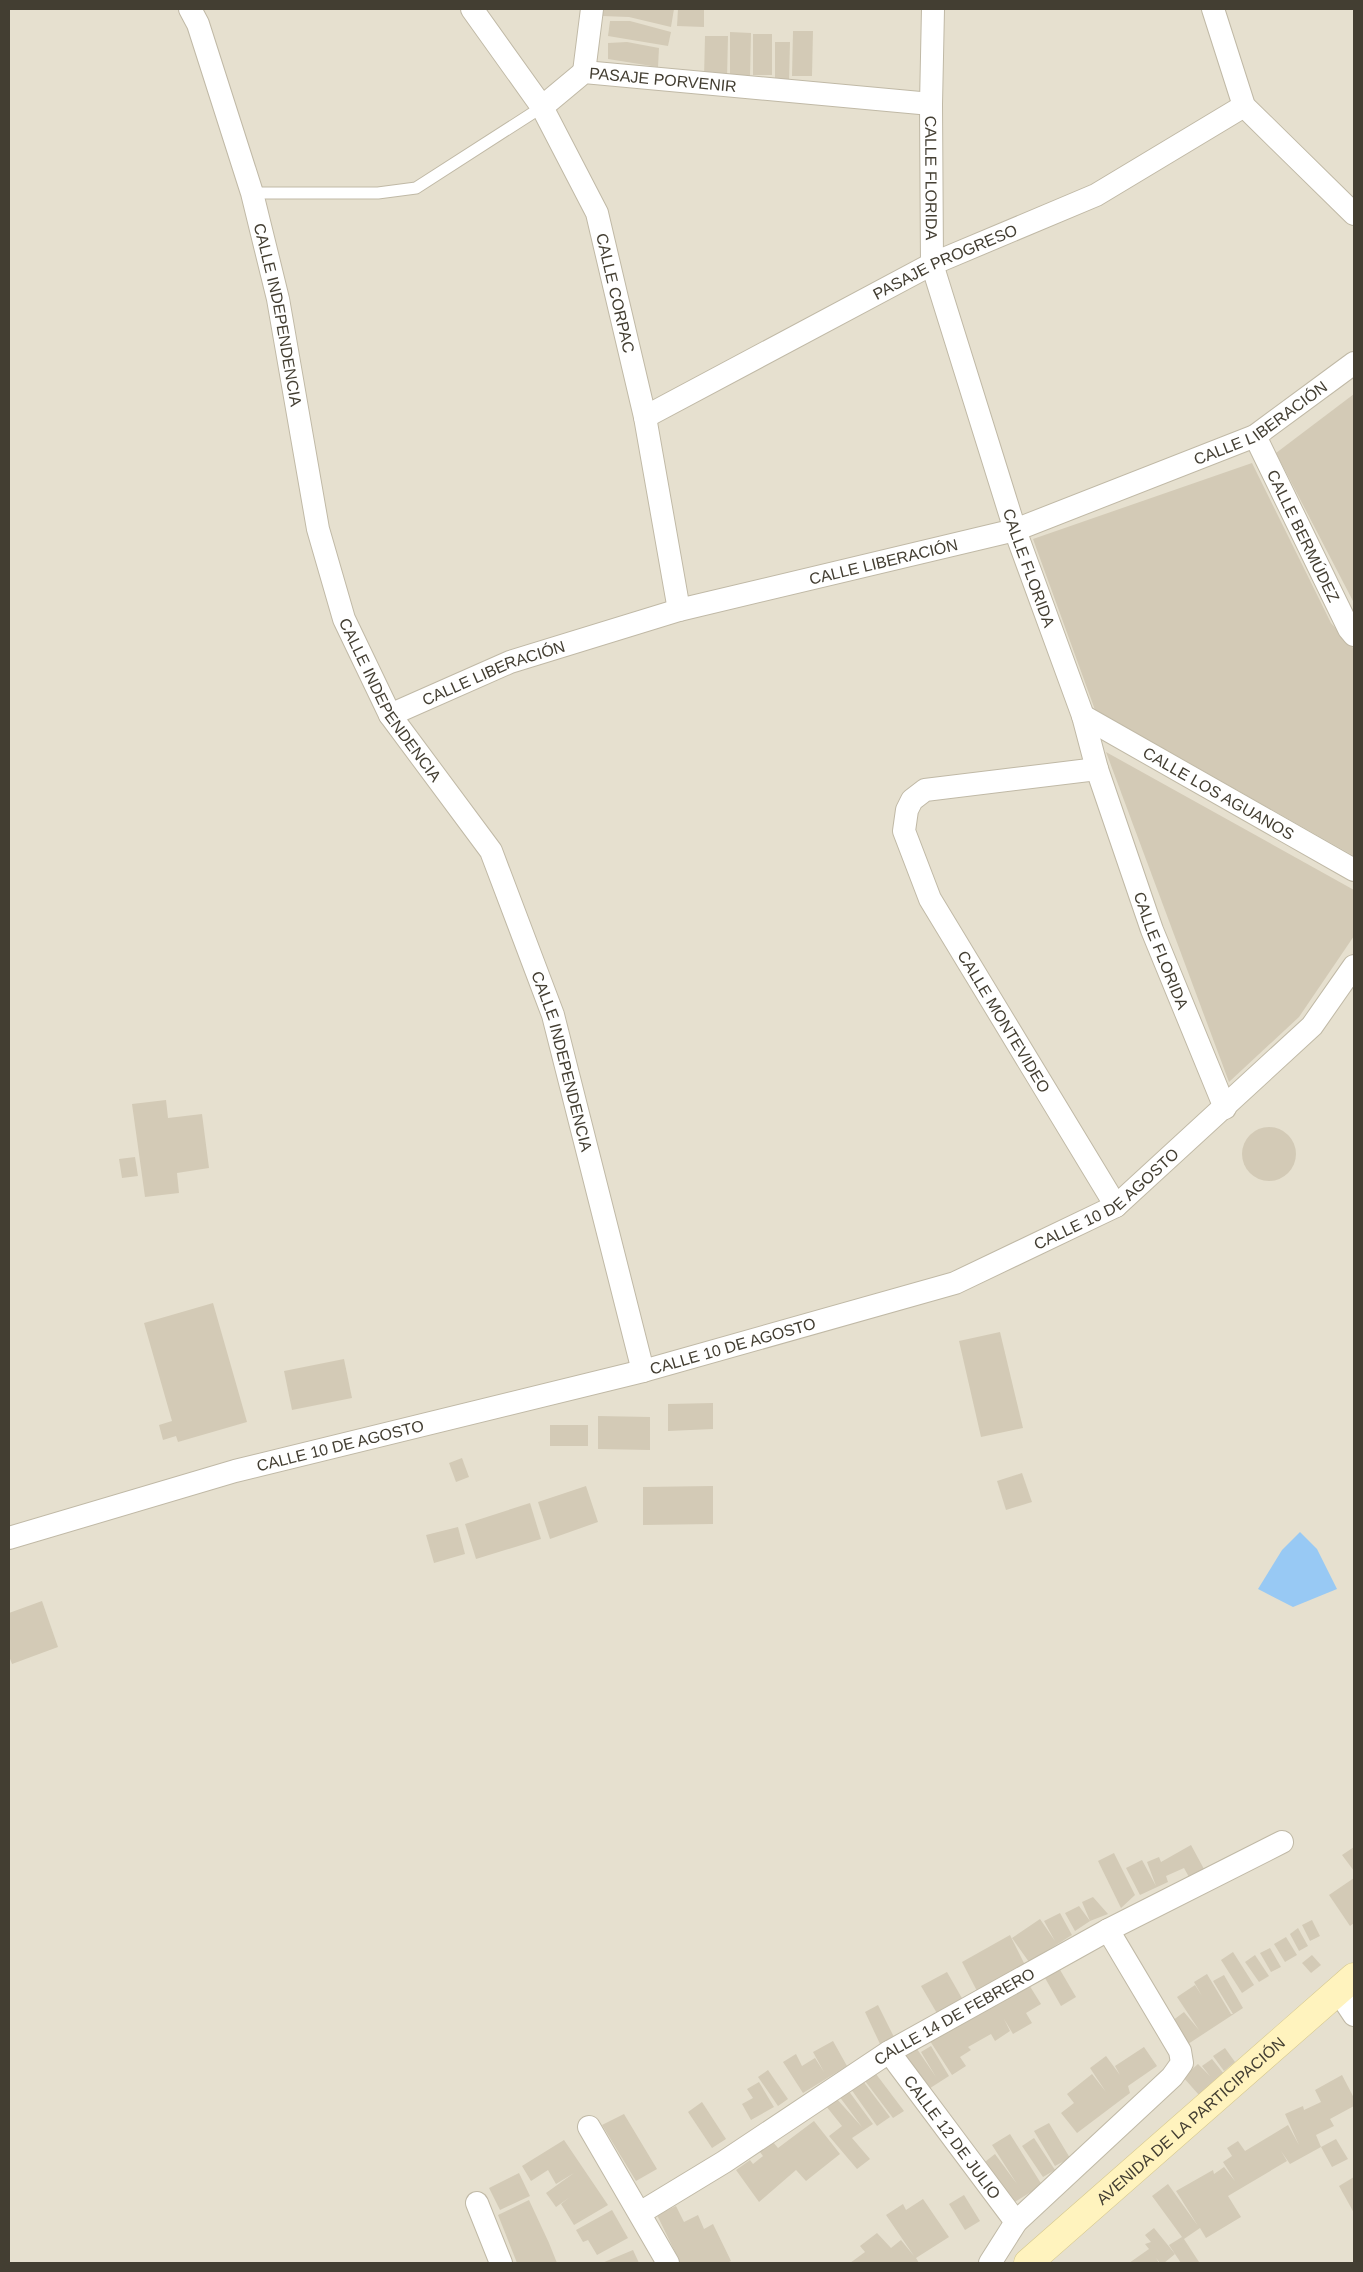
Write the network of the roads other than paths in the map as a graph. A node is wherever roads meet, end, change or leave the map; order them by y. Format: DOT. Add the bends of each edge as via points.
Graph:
graph roads {
  1 [pos="190,9"];
  2 [pos="472,9"];
  3 [pos="592,9"];
  4 [pos="934,9"];
  5 [pos="1213,9"];
  6 [pos="584,72"];
  7 [pos="931,104"];
  8 [pos="1244,106"];
  9 [pos="542,107"];
  10 [pos="252,192"];
  11 [pos="1354,214"];
  12 [pos="932,264"];
  13 [pos="1354,363"];
  14 [pos="645,417"];
  15 [pos="1255,436"];
  16 [pos="1015,530"];
  17 [pos="679,610"];
  18 [pos="1354,635"];
  19 [pos="390,715"];
  20 [pos="1083,716"];
  21 [pos="1097,769"];
  22 [pos="1354,870"];
  23 [pos="1354,966"];
  24 [pos="1225,1108"];
  25 [pos="1116,1206"];
  26 [pos="643,1371"];
  27 [pos="9,1538"];
  28 [pos="1282,1842"];
  29 [pos="1108,1930"];
  30 [pos="1346,1984"];
  31 [pos="1354,2014"];
  32 [pos="889,2052"];
  33 [pos="589,2127"];
  34 [pos="477,2203"];
  35 [pos="640,2213"];
  36 [pos="1016,2222"];
  37 [pos="501,2263"];
  38 [pos="668,2263"];
  39 [pos="990,2263"];
  40 [pos="1028,2263"];
  1 -- 10 [label="street, CALLE INDEPENDENCIA" via="198,24"];
  2 -- 9 [label="street, CALLE CORPAC"];
  3 -- 6 [label="street"];
  4 -- 7 [label="street, CALLE FLORIDA"];
  5 -- 8 [label="street"];
  6 -- 7 [label="street, PASAJE PORVENIR"];
  6 -- 9 [label="street, PASAJE PORVENIR"];
  7 -- 12 [label="street, CALLE FLORIDA"];
  8 -- 11 [label="street"];
  8 -- 12 [label="street, PASAJE PROGRESO" via="1096,195"];
  9 -- 10 [label="lane, PASAJE PORVENIR" via="416,188 378,193"];
  9 -- 14 [label="street, CALLE CORPAC" via="597,212"];
  10 -- 19 [label="street, CALLE INDEPENDENCIA" via="278,298 318,529 344,619"];
  12 -- 14 [label="street, PASAJE PROGRESO"];
  12 -- 16 [label="street, CALLE FLORIDA"];
  13 -- 15 [label="street, CALLE LIBERACIÓN"];
  14 -- 17 [label="street, CALLE CORPAC"];
  15 -- 16 [label="street, CALLE LIBERACIÓN"];
  15 -- 18 [label="street, CALLE BERMÚDEZ"];
  16 -- 17 [label="street, CALLE LIBERACIÓN"];
  16 -- 20 [label="street, CALLE FLORIDA"];
  17 -- 19 [label="street, CALLE LIBERACIÓN" via="510,662"];
  19 -- 26 [label="street, CALLE INDEPENDENCIA" via="491,851 553,1015"];
  20 -- 21 [label="street, CALLE FLORIDA"];
  20 -- 22 [label="street, CALLE LOS AGUANOS"];
  21 -- 24 [label="street, CALLE FLORIDA" via="1152,930"];
  21 -- 25 [label="street, CALLE MONTEVIDEO" via="925,790 912,800 904,831 930,899"];
  23 -- 24 [label="street, CALLE 10 DE AGOSTO" via="1312,1026"];
  24 -- 25 [label="street, CALLE 10 DE AGOSTO"];
  25 -- 26 [label="street, CALLE 10 DE AGOSTO" via="955,1283"];
  26 -- 27 [label="street, CALLE 10 DE AGOSTO" via="235,1472"];
  28 -- 29 [label="street, CALLE 14 DE FEBRERO"];
  29 -- 32 [label="street, CALLE 14 DE FEBRERO"];
  29 -- 36 [label="street" via="1180,2051 1182,2063 1172,2077"];
  30 -- 31 [label="street"];
  30 -- 40 [label="main road, AVENIDA DE LA PARTICIPACIÓN"];
  32 -- 35 [label="street, CALLE 14 DE FEBRERO" via="724,2162"];
  32 -- 36 [label="street, CALLE 12 DE JULIO"];
  33 -- 35 [label="street"];
  34 -- 37 [label="street"];
  35 -- 38 [label="street"];
  36 -- 39 [label="street"];
}
